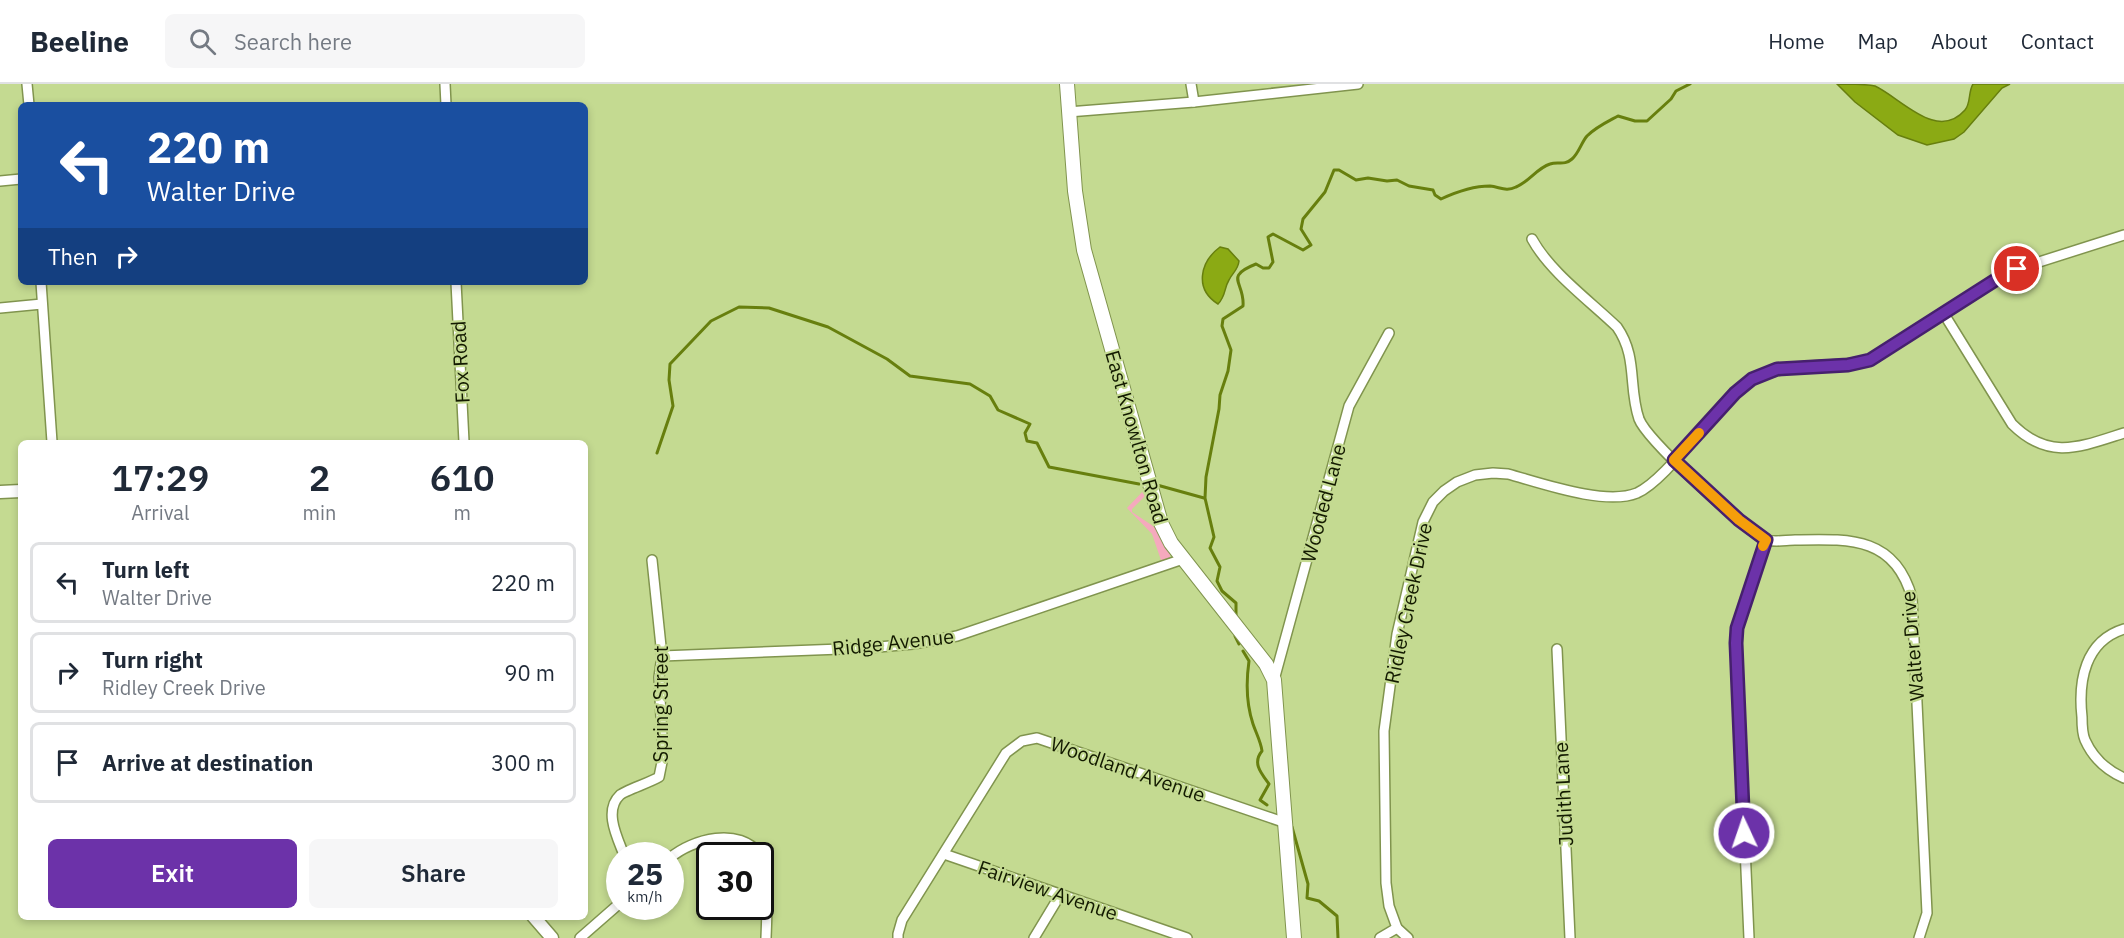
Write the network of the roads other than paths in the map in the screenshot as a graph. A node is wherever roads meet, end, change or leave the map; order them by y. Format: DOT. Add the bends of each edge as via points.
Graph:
graph roads {
  1 [pos="27,84"];
  2 [pos="445,84"];
  3 [pos="1067,84"];
  4 [pos="1191,84"];
  5 [pos="1358,84"];
  6 [pos="29,102"];
  7 [pos="446,102"];
  8 [pos="1194,102"];
  9 [pos="1068,112"];
  10 [pos="18,179"];
  11 [pos="0,181"];
  12 [pos="2124,235"];
  13 [pos="1532,239"];
  14 [pos="41,285"];
  15 [pos="456,285"];
  16 [pos="42,304"];
  17 [pos="0,308"];
  18 [pos="1944,314"];
  19 [pos="1389,333"];
  20 [pos="2124,433"];
  21 [pos="52,440"];
  22 [pos="464,440"];
  23 [pos="1674,460"];
  24 [pos="18,491"];
  25 [pos="0,492"];
  26 [pos="1766,540"];
  27 [pos="1183,559"];
  28 [pos="652,560"];
  29 [pos="2124,629"];
  30 [pos="1557,650"];
  31 [pos="662,656"];
  32 [pos="1274,680"];
  33 [pos="2124,778"];
  34 [pos="1286,823"];
  35 [pos="619,842"];
  36 [pos="699,842"];
  37 [pos="739,842"];
  38 [pos="944,854"];
  39 [pos="1060,895"];
  40 [pos="606,915"];
  41 [pos="536,920"];
  42 [pos="766,920"];
  43 [pos="1397,928"];
  44 [pos="552,938"];
  45 [pos="580,938"];
  46 [pos="766,938"];
  47 [pos="898,938"];
  48 [pos="1034,938"];
  49 [pos="1187,938"];
  50 [pos="1294,938"];
  51 [pos="1380,938"];
  52 [pos="1408,938"];
  53 [pos="1570,938"];
  54 [pos="1749,938"];
  55 [pos="1919,938"];
  1 -- 6 [label="street"];
  2 -- 7 [label="street"];
  3 -- 9 [label="main road, East Knowlton Road"];
  4 -- 8 [label="street"];
  5 -- 8 [label="street"];
  8 -- 9 [label="street"];
  9 -- 27 [label="main road, East Knowlton Road" via="1079,224 1096,296 1157,511 1165,533"];
  10 -- 11 [label="street"];
  12 -- 18 [label="street, Ridley Creek Drive" via="2017,269"];
  13 -- 23 [label="street" via="1550,264 1625,339 1640,421"];
  14 -- 16 [label="street"];
  15 -- 22 [label="street, Fox Road"];
  16 -- 17 [label="street"];
  16 -- 21 [label="street"];
  18 -- 20 [label="street" via="2022,434 2058,449"];
  18 -- 23 [label="street, Ridley Creek Drive" via="1870,360 1777,369 1752,379"];
  19 -- 32 [label="street, Wooded Lane" via="1349,406"];
  23 -- 26 [label="street"];
  23 -- 43 [label="street, Ridley Creek Drive" via="1638,492 1621,497 1601,497 1493,473 1457,482 1433,502 1423,522 1397,634 1384,731 1386,882"];
  24 -- 25 [label="street"];
  26 -- 54 [label="street" via="1737,628 1736,643"];
  26 -- 55 [label="street, Walter Drive" via="1856,541 1878,549 1905,578 1912,597 1927,913"];
  27 -- 31 [label="street, Ridge Avenue" via="957,636 867,648"];
  27 -- 32 [label="main road, East Knowlton Road" via="1266,664"];
  28 -- 31 [label="street, Spring Street"];
  29 -- 33 [label="street" via="2102,641 2091,653 2083,671 2080,704 2084,737 2093,755"];
  30 -- 53 [label="street, Judith Lane"];
  31 -- 35 [label="street, Spring Street" via="659,677 663,757 659,777 620,795 612,824"];
  32 -- 34 [label="main road, East Knowlton Road"];
  34 -- 38 [label="street, Woodland Avenue" via="1036,738 1022,741 1006,753"];
  34 -- 50 [label="main road, East Knowlton Road"];
  36 -- 37 [label="street"];
  38 -- 39 [label="street, Fairview Avenue"];
  38 -- 47 [label="street, Woodland Avenue" via="902,920"];
  39 -- 48 [label="street"];
  39 -- 49 [label="street, Fairview Avenue"];
  40 -- 45 [label="street"];
  41 -- 44 [label="street"];
  42 -- 46 [label="street"];
  43 -- 51 [label="street"];
  43 -- 52 [label="street"];
}
